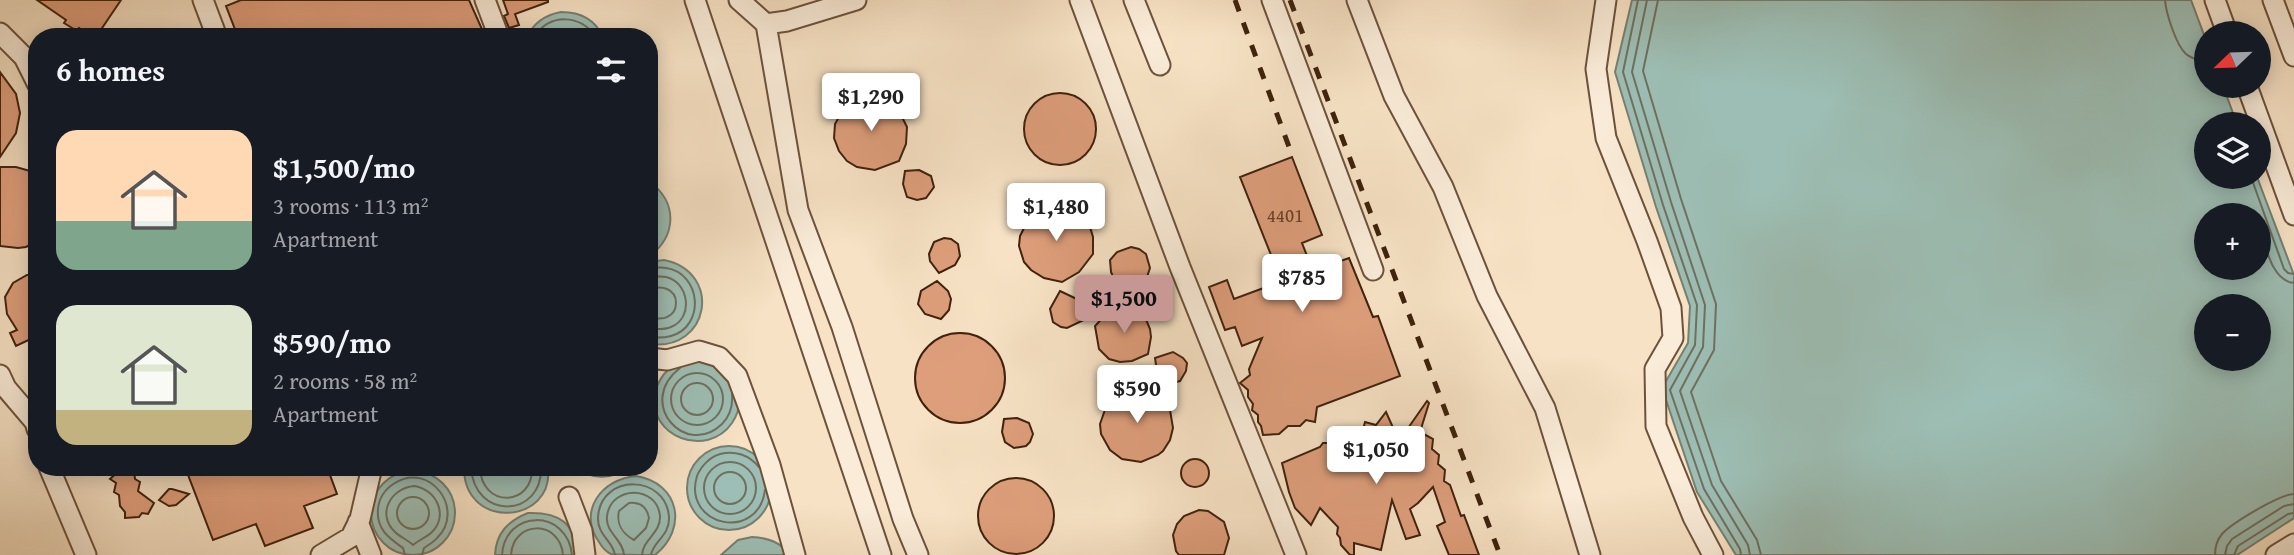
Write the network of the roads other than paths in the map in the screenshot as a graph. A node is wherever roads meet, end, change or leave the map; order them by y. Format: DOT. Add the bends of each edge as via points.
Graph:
graph roads {
  1 [pos="203,0"];
  2 [pos="485,0"];
  3 [pos="695,0"];
  4 [pos="739,0"];
  5 [pos="856,0"];
  6 [pos="1080,0"];
  7 [pos="1134,0"];
  8 [pos="1272,0"];
  9 [pos="1357,0"];
  10 [pos="1606,0"];
  11 [pos="2215,0"];
  12 [pos="2273,0"];
  13 [pos="2223,21"];
  14 [pos="766,23"];
  15 [pos="214,28"];
  16 [pos="496,28"];
  17 [pos="1,36"];
  18 [pos="2294,56"];
  19 [pos="28,65"];
  20 [pos="1160,65"];
  21 [pos="2250,98"];
  22 [pos="2294,215"];
  23 [pos="1373,270"];
  24 [pos="658,359"];
  25 [pos="0,375"];
  26 [pos="28,414"];
  27 [pos="53,476"];
  28 [pos="370,476"];
  29 [pos="569,497"];
  30 [pos="358,522"];
  31 [pos="2294,544"];
  32 [pos="86,555"];
  33 [pos="321,555"];
  34 [pos="371,555"];
  35 [pos="585,555"];
  36 [pos="794,555"];
  37 [pos="881,555"];
  38 [pos="918,555"];
  39 [pos="1296,555"];
  40 [pos="1590,555"];
  41 [pos="1713,555"];
  42 [pos="2276,555"];
  1 -- 15 [label="street"];
  2 -- 16 [label="street"];
  3 -- 37 [label="street"];
  4 -- 14 [label="street"];
  5 -- 14 [label="street"];
  6 -- 39 [label="street" via="1180,267"];
  7 -- 20 [label="street"];
  8 -- 23 [label="street"];
  9 -- 40 [label="street" via="1394,96 1443,187 1487,296 1545,408"];
  10 -- 41 [label="street" via="1596,69 1606,138 1671,308 1673,338 1655,369 1656,426"];
  11 -- 13 [label="street"];
  12 -- 18 [label="street"];
  14 -- 38 [label="street" via="798,209"];
  17 -- 19 [label="street"];
  21 -- 22 [label="street"];
  24 -- 36 [label="street" via="699,351 719,358 737,376 770,465"];
  25 -- 26 [label="street"];
  27 -- 32 [label="street"];
  28 -- 30 [label="street"];
  29 -- 35 [label="street"];
  30 -- 33 [label="street" via="351,537"];
  30 -- 34 [label="street"];
  31 -- 42 [label="street"];
}
